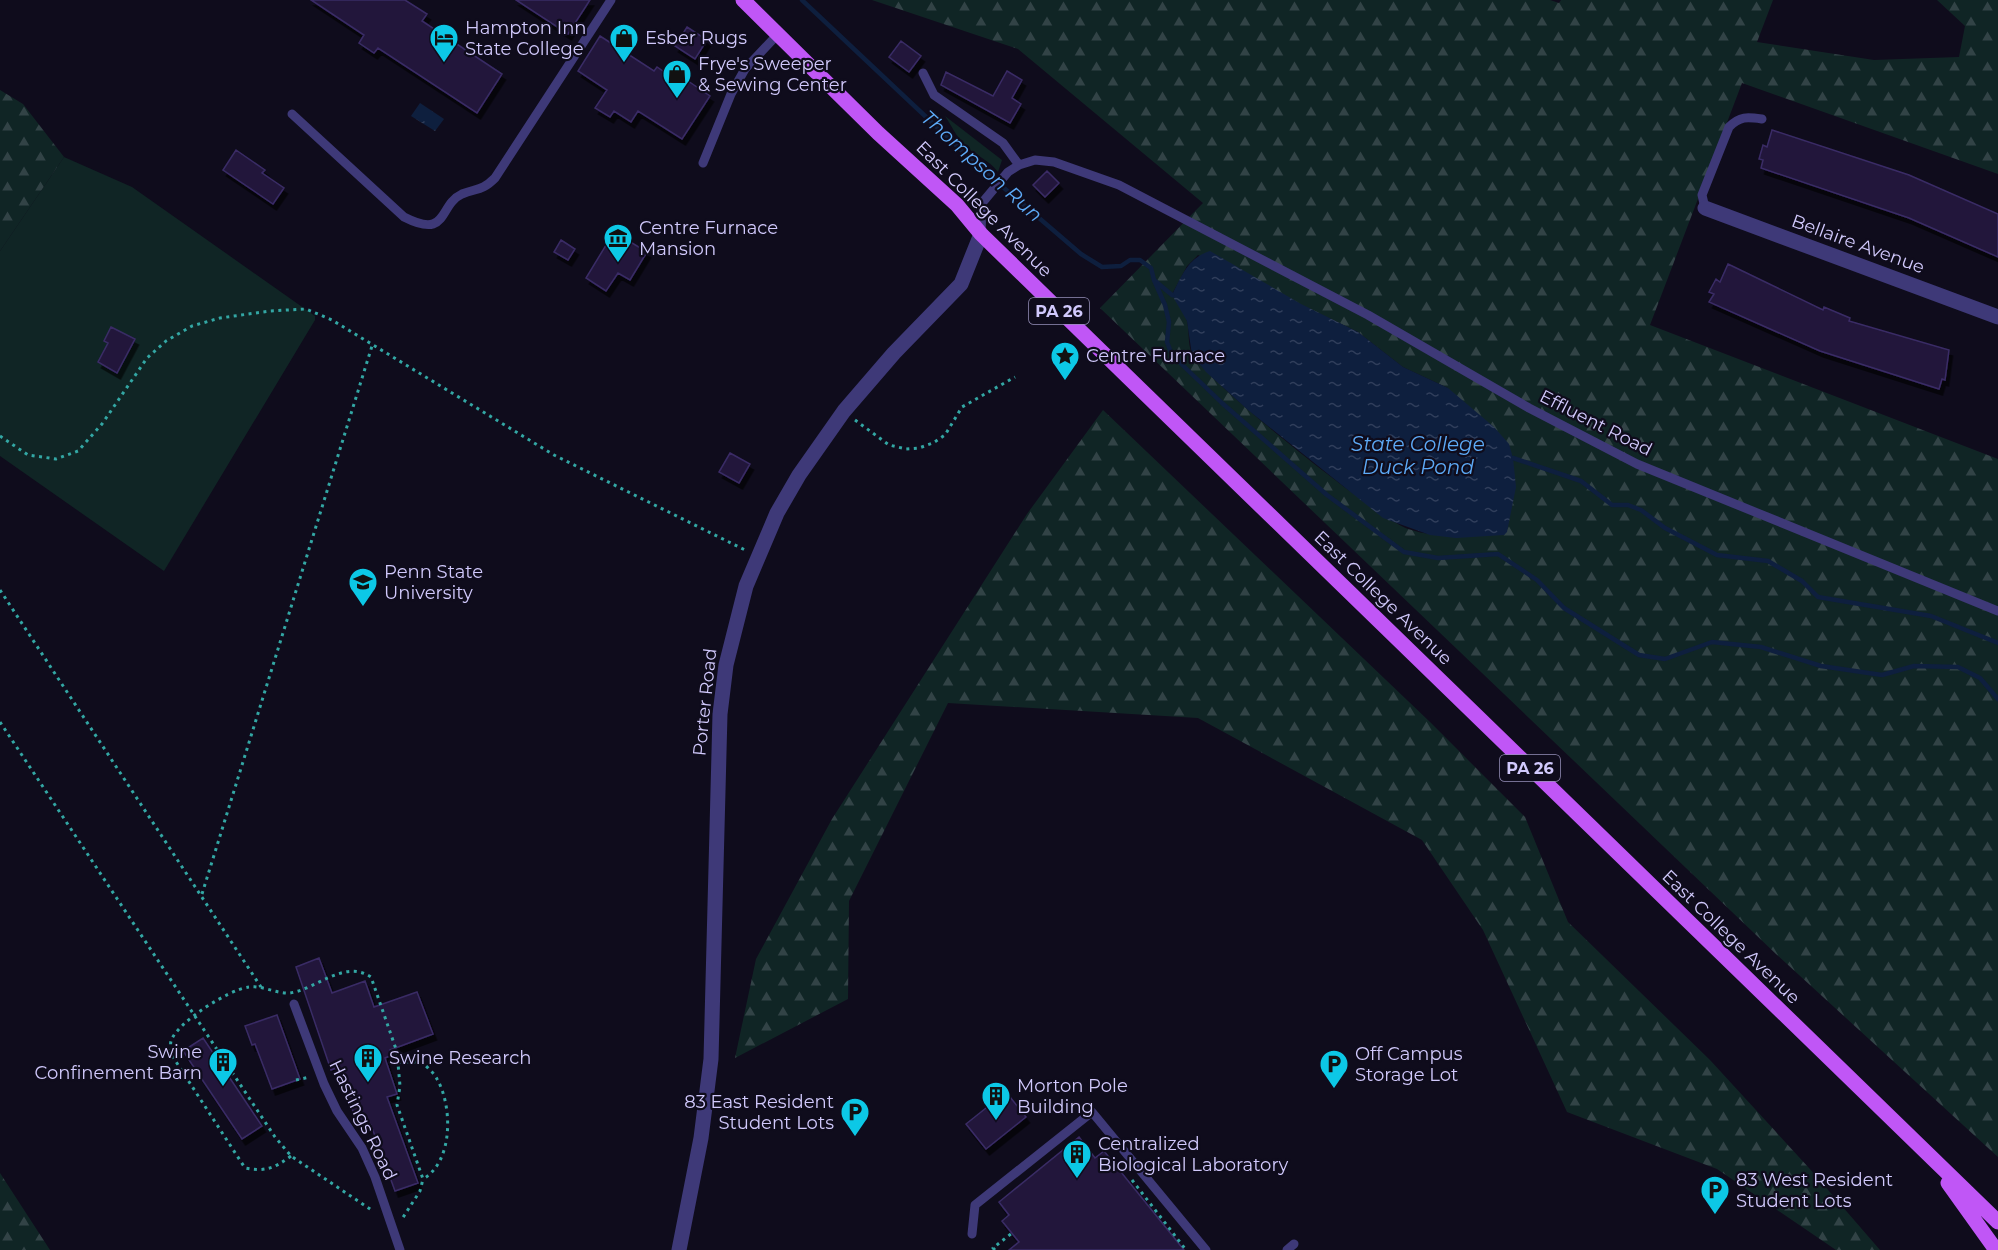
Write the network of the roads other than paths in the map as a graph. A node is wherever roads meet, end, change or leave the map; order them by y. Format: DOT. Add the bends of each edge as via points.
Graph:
graph roads {
  1 [pos="611,0"];
  2 [pos="743,0"];
  3 [pos="778,34"];
  4 [pos="923,73"];
  5 [pos="292,114"];
  6 [pos="1762,119"];
  7 [pos="703,163"];
  8 [pos="1019,165"];
  9 [pos="1705,208"];
  10 [pos="981,234"];
  11 [pos="1998,317"];
  12 [pos="1998,611"];
  13 [pos="294,1004"];
  14 [pos="1923,1149"];
  15 [pos="1956,1181"];
  16 [pos="1998,1211"];
  17 [pos="1998,1222"];
  18 [pos="972,1234"];
  19 [pos="400,1250"];
  20 [pos="679,1250"];
  21 [pos="1206,1250"];
  22 [pos="1996,1250"];
  1 -- 5 [label="lane" via="495,178 486,187 455,199 438,221 428,225 404,218"];
  2 -- 3 [label="main road, East College Avenue / PA 26"];
  3 -- 7 [label="lane" via="745,69"];
  3 -- 10 [label="main road, East College Avenue / PA 26" via="957,205"];
  4 -- 8 [label="lane" via="934,95 1003,143"];
  6 -- 9 [label="lane" via="1745,116 1729,127 1702,195"];
  8 -- 10 [label="lane" via="982,202"];
  8 -- 12 [label="lane, Effluent Road" via="1035,160 1054,162 1119,185 1368,315 1529,408 1637,464"];
  9 -- 11 [label="street, Bellaire Avenue"];
  10 -- 14 [label="main road, East College Avenue / PA 26"];
  10 -- 20 [label="street, Porter Road" via="961,284 844,411 799,475 757,556 732,635 721,704 716,796 711,1059 700,1148"];
  13 -- 19 [label="lane, Hastings Road" via="324,1084 375,1177"];
  14 -- 15 [label="main road, East College Avenue / PA 26"];
  14 -- 22 [label="main road"];
  15 -- 16 [label="main road"];
  15 -- 17 [label="main road, East College Avenue / PA 26"];
  18 -- 21 [label="lane" via="975,1205 1092,1112"];
}
